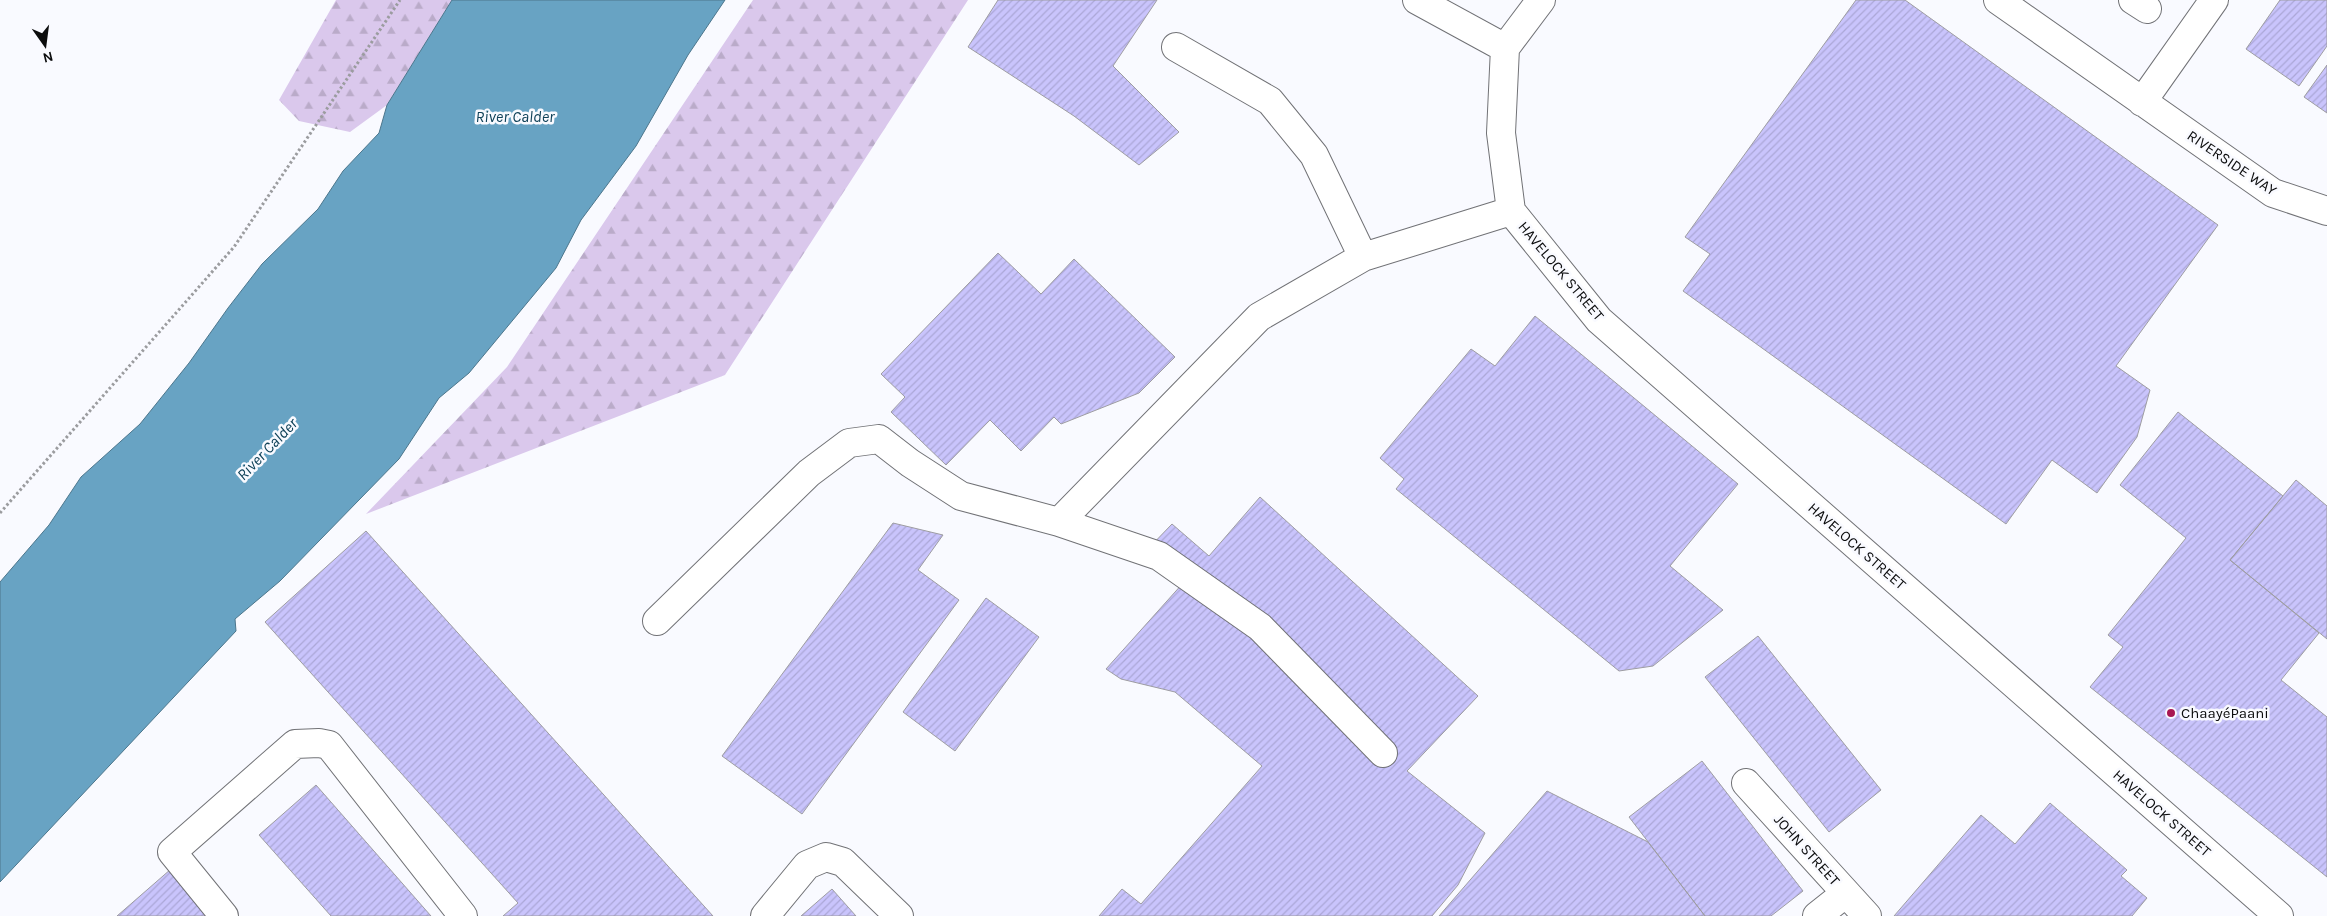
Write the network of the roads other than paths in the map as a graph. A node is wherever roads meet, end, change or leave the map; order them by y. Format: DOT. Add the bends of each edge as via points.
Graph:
graph roads {
  1 [pos="1417,0"];
  2 [pos="1541,0"];
  3 [pos="1998,0"];
  4 [pos="2214,0"];
  5 [pos="1176,47"];
  6 [pos="1504,48"];
  7 [pos="2142,102"];
  8 [pos="1511,211"];
  9 [pos="2327,211"];
  10 [pos="1363,258"];
  11 [pos="1059,522"];
  12 [pos="657,622"];
  13 [pos="1383,753"];
  14 [pos="1746,783"];
  15 [pos="1846,893"];
  16 [pos="224,916"];
  17 [pos="463,916"];
  18 [pos="765,916"];
  19 [pos="899,916"];
  20 [pos="1817,916"];
  21 [pos="1867,916"];
  22 [pos="2279,916"];
  1 -- 6 [label="street"];
  2 -- 6 [label="street"];
  3 -- 7 [label="street, RIVERSIDE WAY"];
  4 -- 7 [label="street"];
  5 -- 10 [label="street" via="1270,102 1314,155"];
  6 -- 8 [label="street, HAVELOCK STREET" via="1501,133"];
  7 -- 9 [label="street, RIVERSIDE WAY" via="2273,193"];
  8 -- 10 [label="street"];
  8 -- 22 [label="street, HAVELOCK STREET" via="1600,320"];
  10 -- 11 [label="street" via="1259,317"];
  11 -- 12 [label="street" via="961,496 879,439 849,443 809,473"];
  11 -- 13 [label="street" via="1159,556 1260,627"];
  14 -- 15 [label="street, JOHN STREET"];
  15 -- 20 [label="street"];
  15 -- 21 [label="street, JOHN STREET"];
  16 -- 17 [label="street" via="172,852 295,744 309,742 329,745"];
  18 -- 19 [label="street" via="807,865 826,857 843,862"];
}
